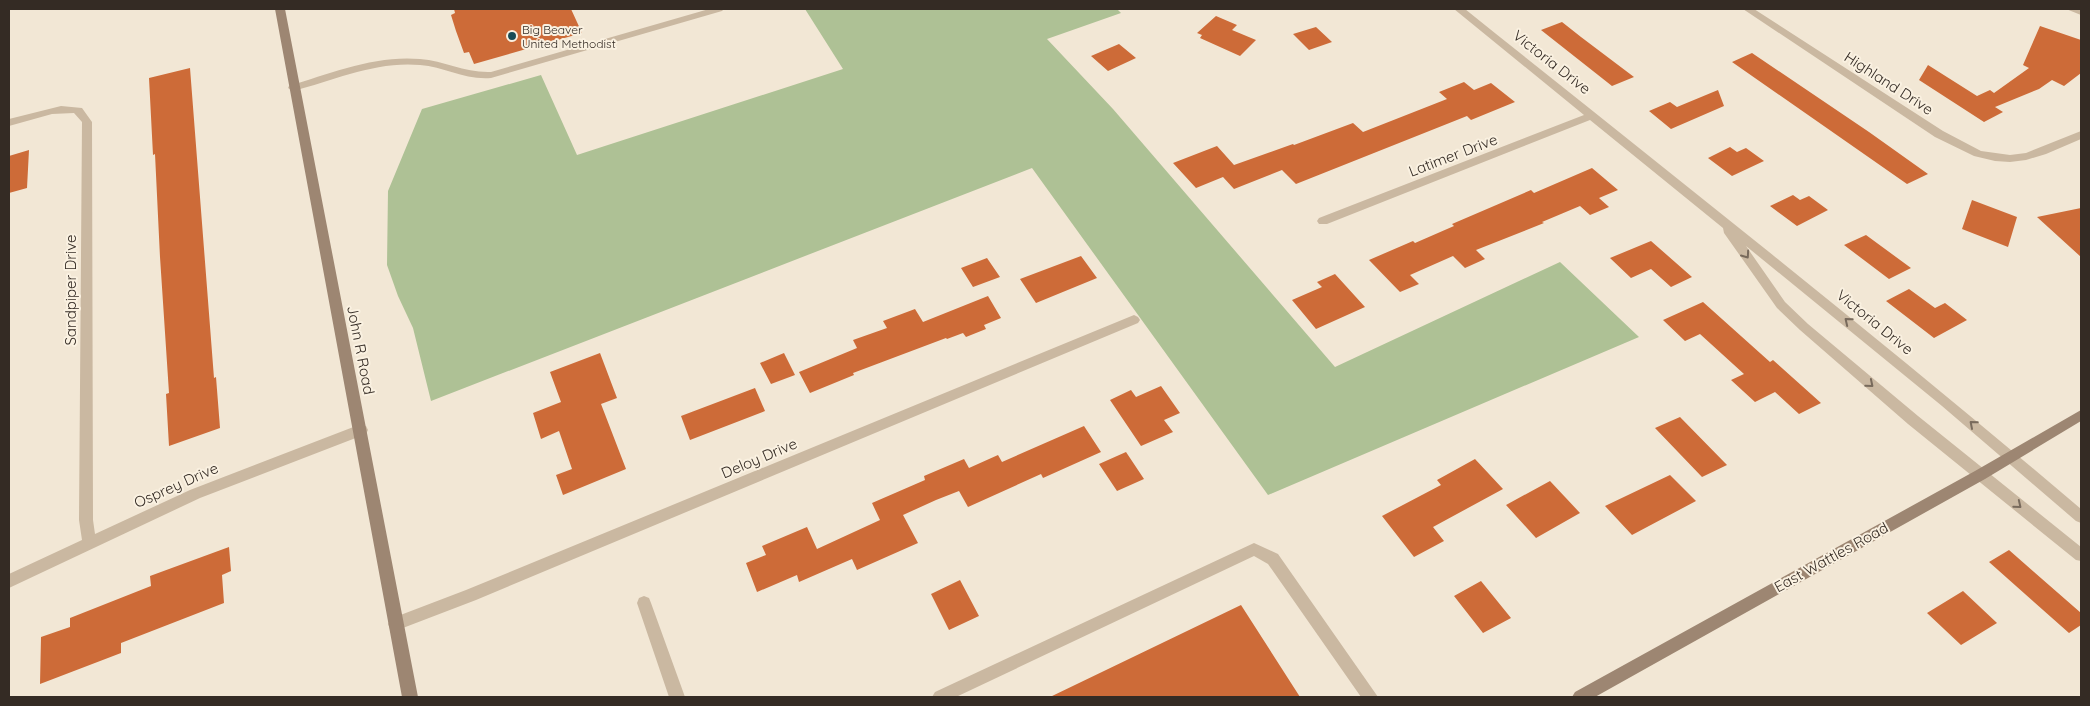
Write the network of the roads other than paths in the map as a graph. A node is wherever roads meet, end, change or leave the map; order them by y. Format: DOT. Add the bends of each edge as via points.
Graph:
graph roads {
  1 [pos="280,9"];
  2 [pos="719,9"];
  3 [pos="1459,9"];
  4 [pos="1748,9"];
  5 [pos="2071,9"];
  6 [pos="2081,12"];
  7 [pos="294,88"];
  8 [pos="1594,115"];
  9 [pos="9,123"];
  10 [pos="2081,135"];
  11 [pos="1718,216"];
  12 [pos="1323,222"];
  13 [pos="1134,320"];
  14 [pos="2081,415"];
  15 [pos="361,430"];
  16 [pos="2010,456"];
  17 [pos="1980,475"];
  18 [pos="2081,517"];
  19 [pos="90,543"];
  20 [pos="2081,555"];
  21 [pos="9,581"];
  22 [pos="644,603"];
  23 [pos="395,624"];
  24 [pos="410,697"];
  25 [pos="677,697"];
  26 [pos="940,697"];
  27 [pos="1370,697"];
  28 [pos="1580,697"];
  1 -- 7 [label="main road, John R Road"];
  2 -- 7 [label="street" via="491,75 466,76 426,62 402,62 372,66"];
  3 -- 8 [label="street, Victoria Drive"];
  4 -- 10 [label="street, Highland Drive" via="1952,143 1983,155 2022,158"];
  5 -- 6 [label="street"];
  7 -- 15 [label="main road, John R Road"];
  8 -- 11 [label="street, Victoria Drive"];
  8 -- 12 [label="street, Latimer Drive"];
  9 -- 19 [label="street, Sandpiper Drive" via="63,110 76,110 84,115 87,122 86,520"];
  16 -- 11 [label="street, Victoria Drive, one-way"];
  11 -- 17 [label="street, Victoria Drive, one-way" via="1781,305"];
  13 -- 23 [label="street, Deloy Drive"];
  14 -- 16 [label="main road, East Wattles Road"];
  15 -- 19 [label="street, Osprey Drive" via="195,494"];
  15 -- 23 [label="main road, John R Road"];
  16 -- 17 [label="main road, East Wattles Road"];
  16 -- 18 [label="street, Victoria Drive"];
  17 -- 20 [label="street, Victoria Drive, one-way"];
  17 -- 28 [label="main road, East Wattles Road"];
  19 -- 21 [label="street, Osprey Drive"];
  22 -- 25 [label="street"];
  23 -- 24 [label="main road, John R Road"];
  26 -- 27 [label="street" via="1254,549 1273,559"];
}
